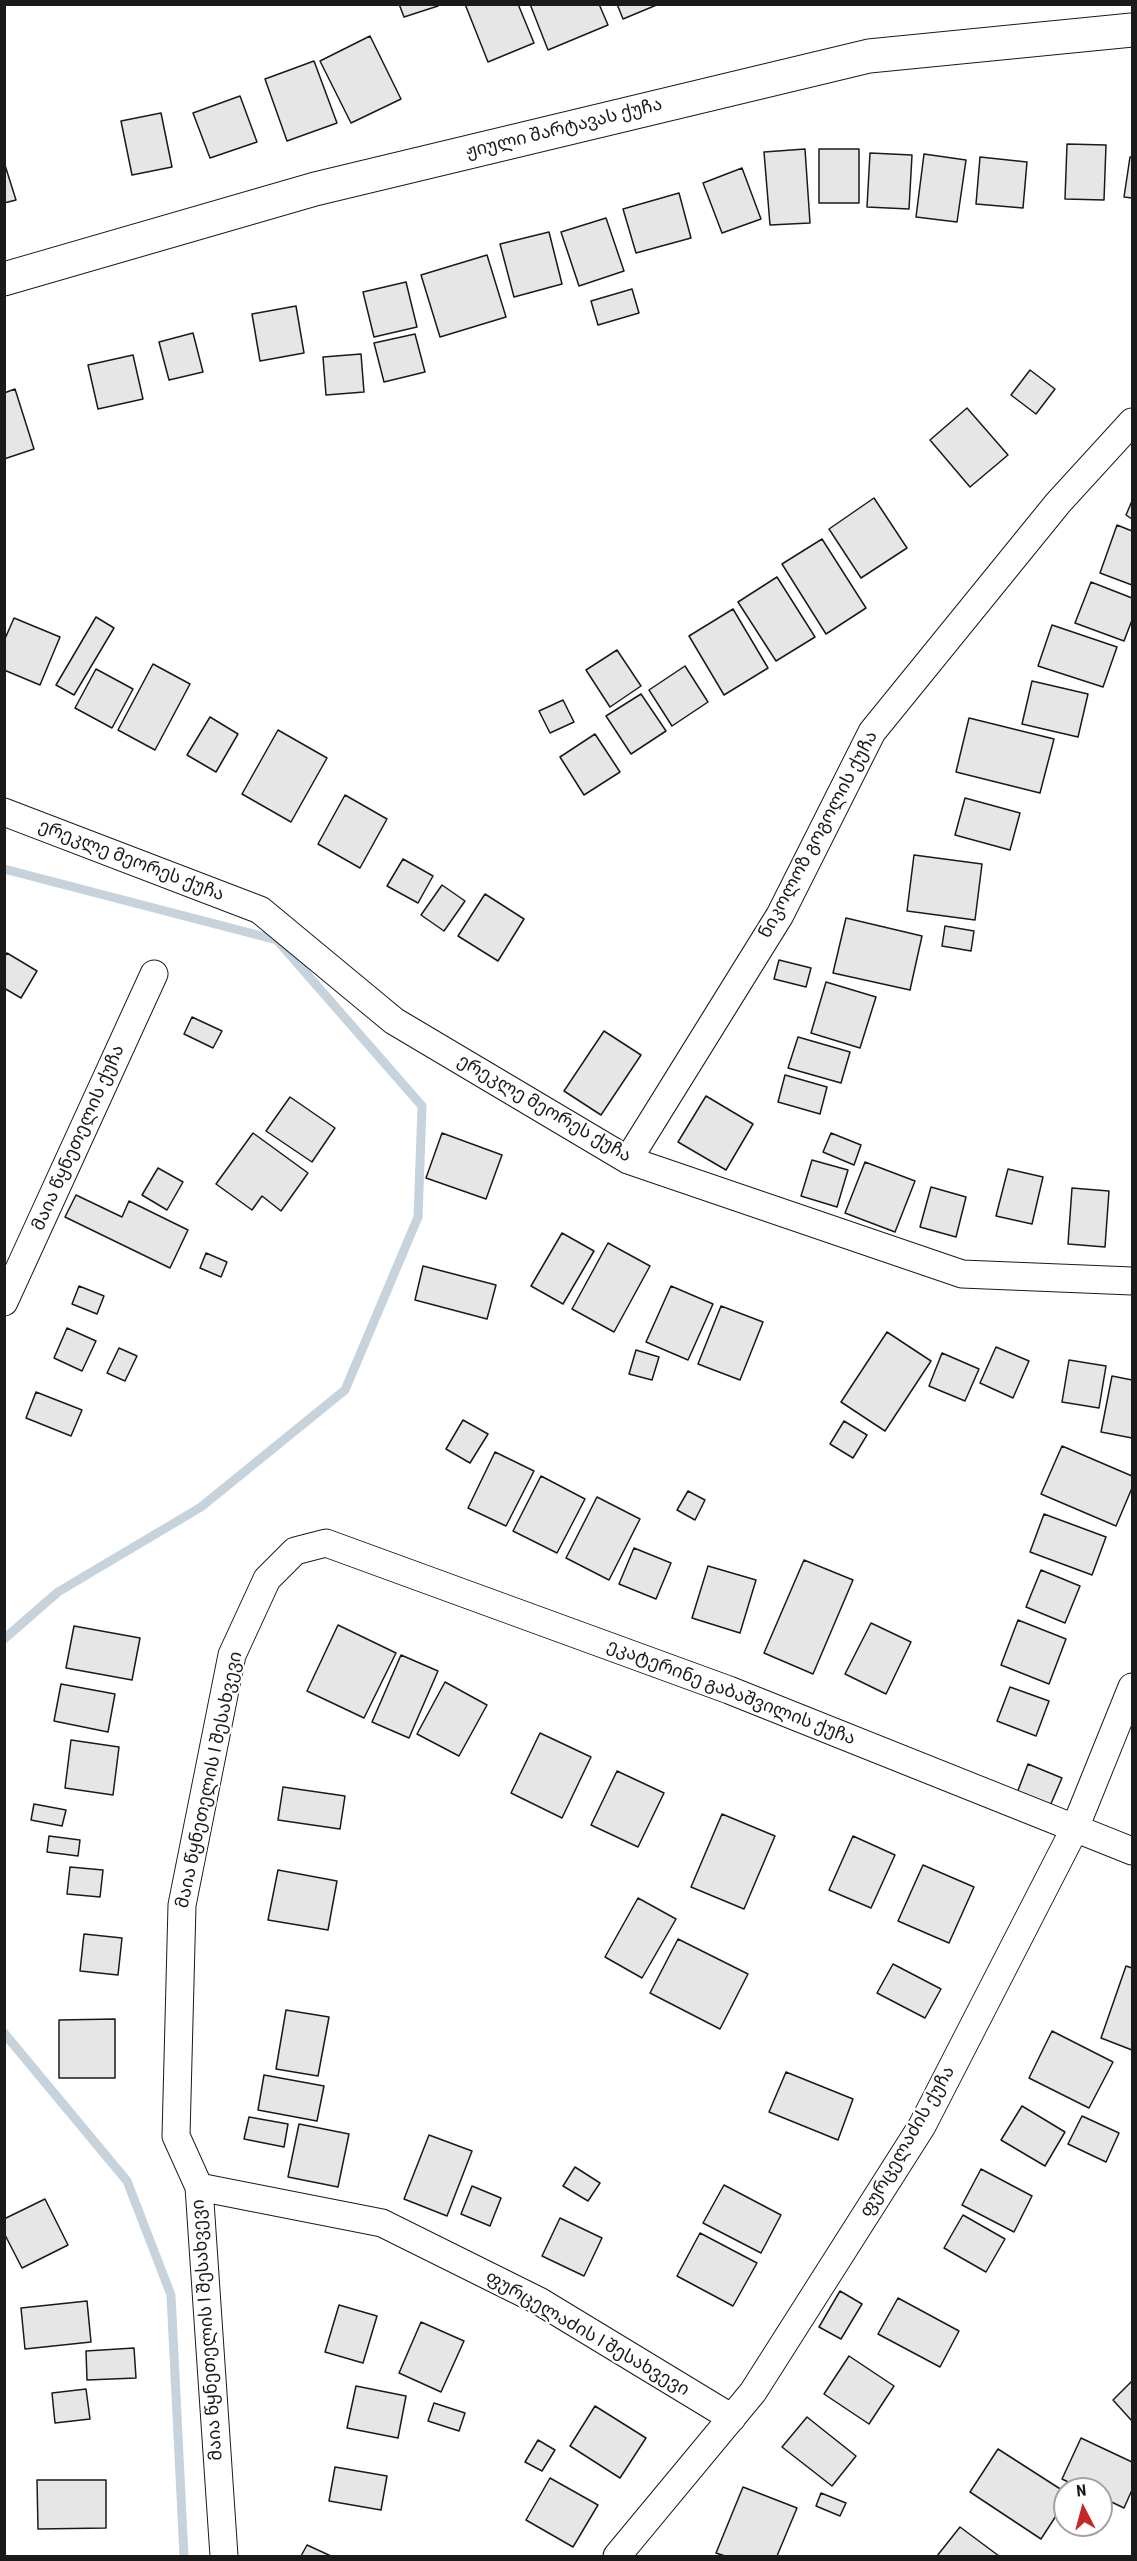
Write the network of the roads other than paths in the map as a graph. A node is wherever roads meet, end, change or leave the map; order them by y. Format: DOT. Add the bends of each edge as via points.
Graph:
graph roads {
  1 [pos="1132,30"];
  2 [pos="4,279"];
  3 [pos="1132,422"];
  4 [pos="4,812"];
  5 [pos="154,974"];
  6 [pos="628,1160"];
  7 [pos="1132,1281"];
  8 [pos="4,1302"];
  9 [pos="326,1543"];
  10 [pos="1132,1687"];
  11 [pos="1076,1828"];
  12 [pos="1132,1851"];
  13 [pos="199,2187"];
  14 [pos="732,2418"];
  15 [pos="224,2556"];
  16 [pos="617,2556"];
  1 -- 2 [label="street, ჟიული შარტავას ქუჩა" via="869,56 315,189"];
  3 -- 6 [label="street, ნიკოლოზ გოგოლის ქუჩა" via="1058,502 872,732 780,915"];
  4 -- 6 [label="street, ერეკლე მეორეს ქუჩა" via="260,910 394,1021"];
  5 -- 8 [label="street, მაია წყნეთელის ქუჩა"];
  6 -- 7 [label="street, ერეკლე მეორეს ქუჩა" via="962,1274"];
  9 -- 11 [label="street, ეკატერინე გაბაშვილის ქუჩა" via="729,1690"];
  9 -- 13 [label="street, მაია წყნეთელის I შესახვევი" via="295,1551 267,1579 232,1655 182,1905 176,2136"];
  10 -- 11 [label="street, ფურცელაძის ქუჩა"];
  11 -- 12 [label="street, ეკატერინე გაბაშვილის ქუჩა"];
  11 -- 14 [label="street, ფურცელაძის ქუჩა" via="922,2126 753,2392"];
  13 -- 14 [label="street, ფურცელაძის I შესახვევი" via="382,2223 539,2301"];
  13 -- 15 [label="street, მაია წყნეთელის I შესახვევი"];
  14 -- 16 [label="street, ფურცელაძის ქუჩა"];
}
